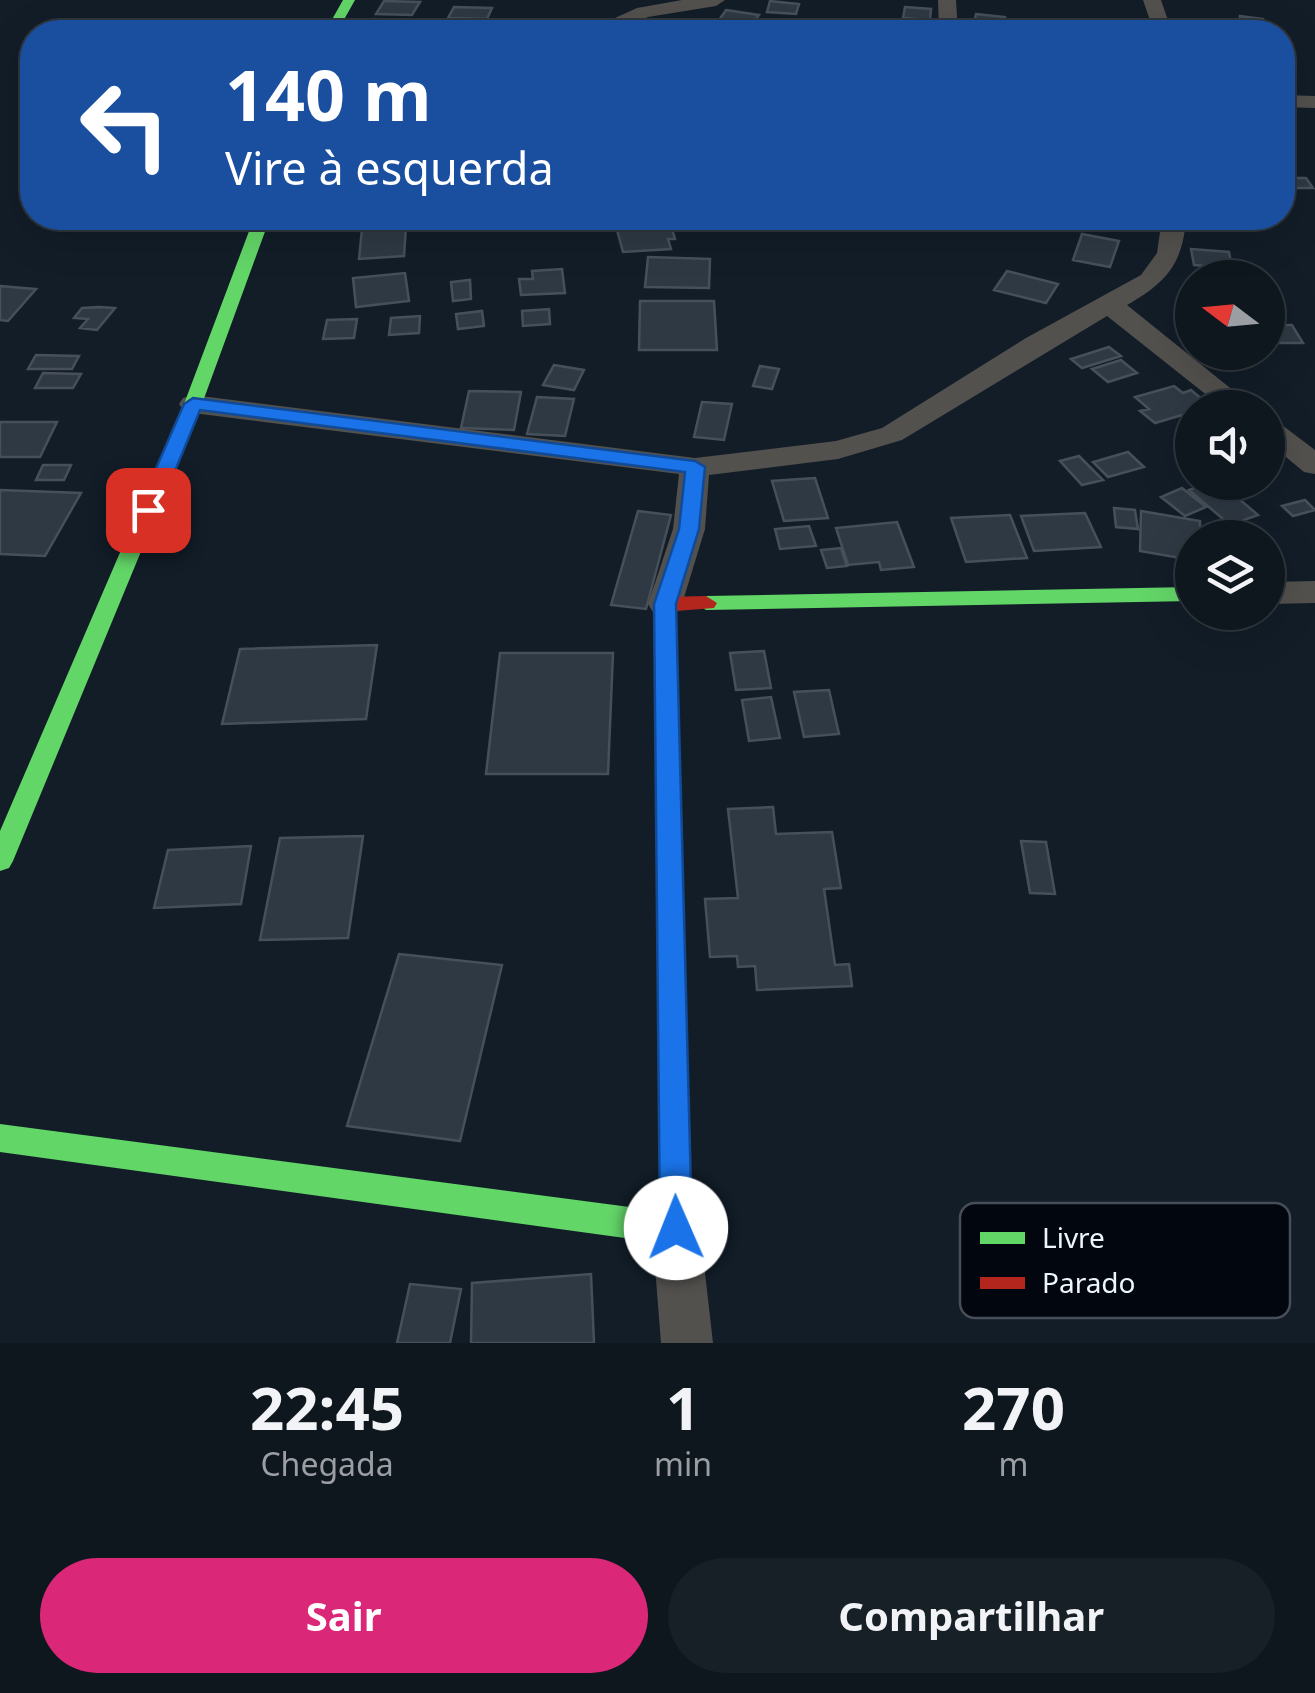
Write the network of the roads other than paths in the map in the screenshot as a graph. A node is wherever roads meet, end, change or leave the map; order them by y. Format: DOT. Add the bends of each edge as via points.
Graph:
graph roads {
  1 [pos="716,0"];
  2 [pos="616,6"];
  3 [pos="644,12"];
  4 [pos="624,20"];
  5 [pos="258,230"];
  6 [pos="1173,230"];
  7 [pos="1109,304"];
  8 [pos="1218,390"];
  9 [pos="193,404"];
  10 [pos="1285,441"];
  11 [pos="1315,465"];
  12 [pos="695,467"];
  13 [pos="1315,592"];
  14 [pos="1285,593"];
  15 [pos="1175,594"];
  16 [pos="665,604"];
  17 [pos="0,861"];
  18 [pos="0,1138"];
  19 [pos="676,1228"];
  20 [pos="687,1343"];
  1 -- 3 [label="street"];
  2 -- 3 [label="street"];
  3 -- 4 [label="street"];
  5 -- 9 [label="street"];
  6 -- 7 [label="street" via="1160,274"];
  7 -- 8 [label="street"];
  7 -- 12 [label="street" via="892,434 838,450"];
  9 -- 12 [label="street"];
  9 -- 17 [label="street"];
  10 -- 11 [label="street"];
  12 -- 16 [label="street" via="689,529"];
  13 -- 14 [label="street"];
  15 -- 16 [label="street"];
  16 -- 19 [label="street"];
  18 -- 19 [label="street"];
  19 -- 20 [label="street"];
}
